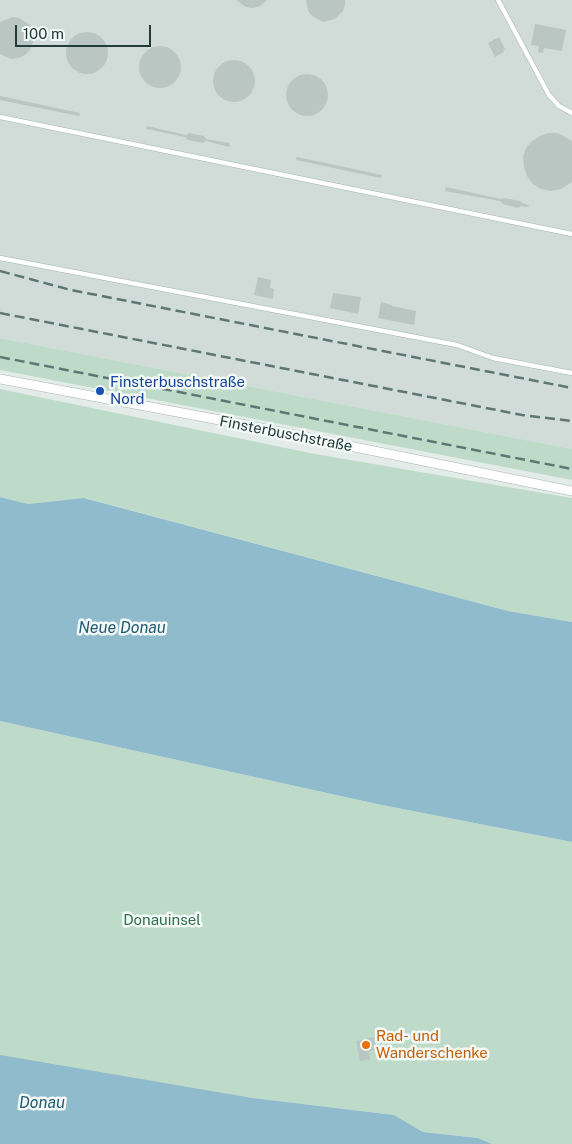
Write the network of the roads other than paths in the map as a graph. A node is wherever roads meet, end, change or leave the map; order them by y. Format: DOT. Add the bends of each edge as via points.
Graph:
graph roads {
  1 [pos="498,0"];
  2 [pos="572,113"];
  3 [pos="0,117"];
  4 [pos="572,234"];
  5 [pos="0,258"];
  6 [pos="572,373"];
  7 [pos="0,379"];
  8 [pos="572,491"];
  1 -- 2 [label="lane" via="549,95"];
  3 -- 4 [label="lane"];
  5 -- 6 [label="lane" via="457,345 493,358"];
  7 -- 8 [label="street, Finsterbuschstraße"];
}
